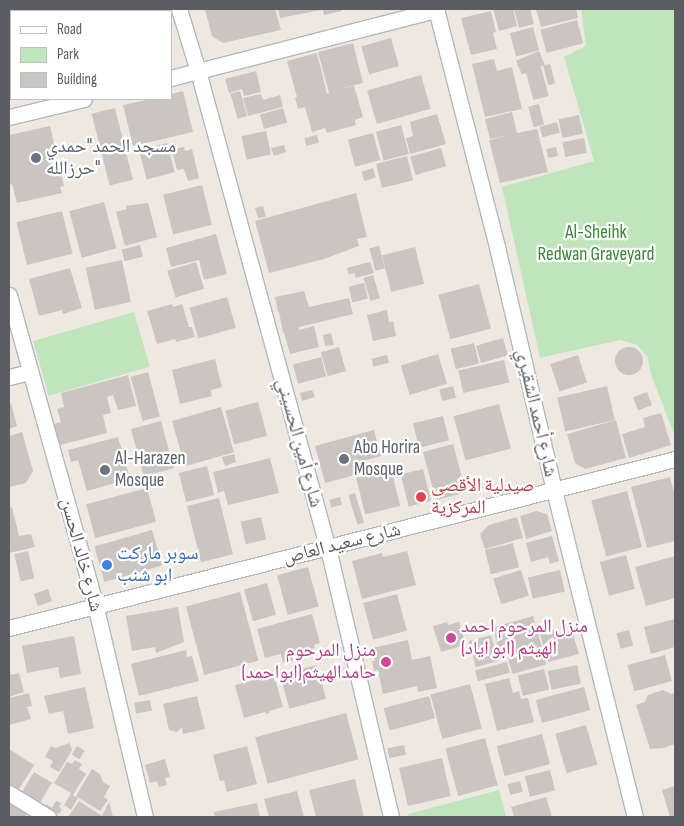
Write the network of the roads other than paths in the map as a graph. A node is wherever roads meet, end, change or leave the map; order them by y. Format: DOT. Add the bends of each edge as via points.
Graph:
graph roads {
  1 [pos="179,9"];
  2 [pos="436,9"];
  3 [pos="198,71"];
  4 [pos="172,78"];
  5 [pos="80,100"];
  6 [pos="9,117"];
  7 [pos="9,295"];
  8 [pos="30,372"];
  9 [pos="9,377"];
  10 [pos="675,459"];
  11 [pos="554,490"];
  12 [pos="328,548"];
  13 [pos="95,604"];
  14 [pos="9,628"];
  15 [pos="9,793"];
  16 [pos="30,813"];
  17 [pos="48,817"];
  18 [pos="145,817"];
  19 [pos="391,817"];
  20 [pos="635,817"];
  1 -- 3 [label="street, شارع أمين الحسيني"];
  2 -- 3 [label="street"];
  2 -- 11 [label="street, شارع أحمد الشقيري" via="497,247"];
  3 -- 4 [label="street"];
  3 -- 12 [label="street, شارع أمين الحسيني"];
  5 -- 6 [label="street"];
  7 -- 8 [label="street, شارع خالد الحسن"];
  8 -- 9 [label="street"];
  8 -- 13 [label="street, شارع خالد الحسن"];
  10 -- 11 [label="street, شارع سعيد العاص"];
  11 -- 12 [label="street, شارع سعيد العاص"];
  11 -- 20 [label="street, شارع أحمد الشقيري"];
  12 -- 13 [label="street, شارع سعيد العاص"];
  12 -- 19 [label="street, شارع أمين الحسيني"];
  13 -- 14 [label="street, شارع سعيد العاص"];
  13 -- 18 [label="street, شارع خالد الحسن"];
  15 -- 16 [label="street"];
  16 -- 17 [label="street"];
}
